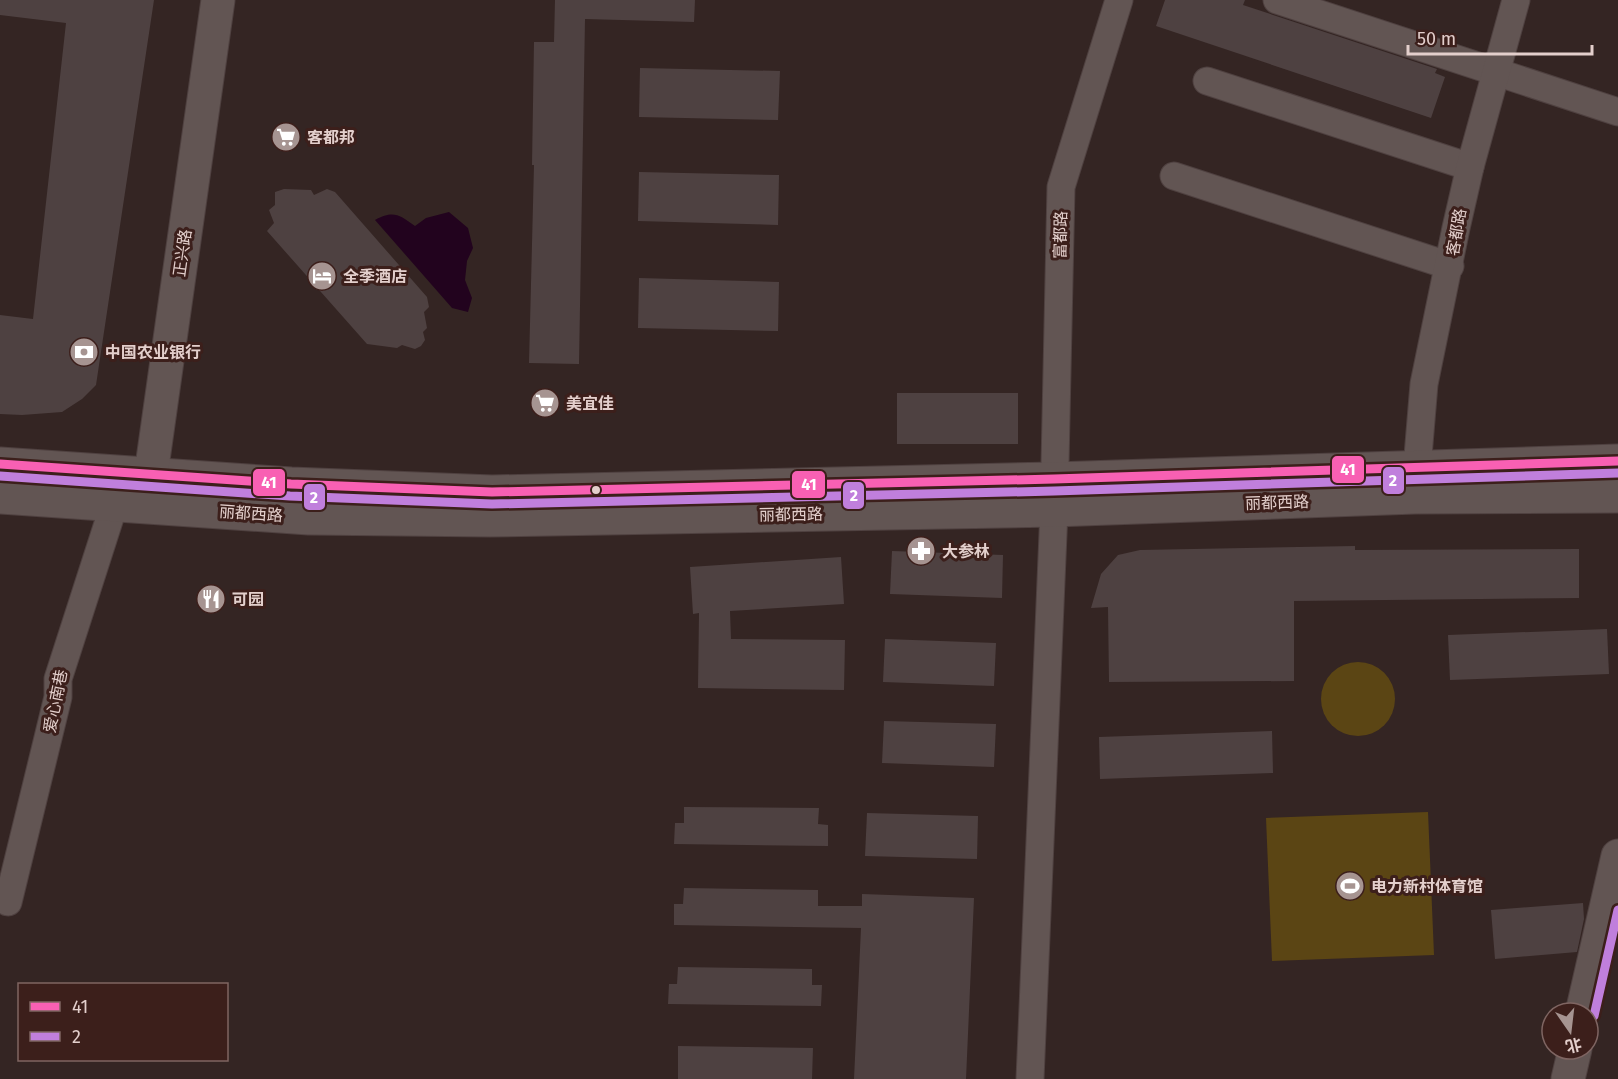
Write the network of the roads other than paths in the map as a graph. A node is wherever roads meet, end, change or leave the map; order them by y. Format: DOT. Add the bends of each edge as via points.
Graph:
graph roads {
  1 [pos="218,0"];
  2 [pos="1119,0"];
  3 [pos="1277,0"];
  4 [pos="1516,0"];
  5 [pos="1495,72"];
  6 [pos="1207,81"];
  7 [pos="1618,112"];
  8 [pos="1470,167"];
  9 [pos="1174,176"];
  10 [pos="1450,266"];
  11 [pos="1618,461"];
  12 [pos="0,464"];
  13 [pos="1417,468"];
  14 [pos="1054,494"];
  15 [pos="137,495"];
  16 [pos="1618,496"];
  17 [pos="0,498"];
  18 [pos="1618,856"];
  19 [pos="8,902"];
  20 [pos="1585,1001"];
  21 [pos="1572,1061"];
  22 [pos="1030,1079"];
  23 [pos="1568,1079"];
  1 -- 15 [label="main road, 正兴路"];
  2 -- 14 [label="street, 富都路" via="1062,187"];
  3 -- 5 [label="street"];
  4 -- 5 [label="street, 客都路"];
  5 -- 7 [label="street"];
  5 -- 8 [label="street, 客都路"];
  6 -- 8 [label="street"];
  8 -- 10 [label="street, 客都路"];
  9 -- 10 [label="street"];
  10 -- 13 [label="street, 客都路" via="1425,384"];
  11 -- 13 [label="main road, 丽都西路"];
  12 -- 15 [label="main road, 丽都西路"];
  13 -- 14 [label="main road, 丽都西路"];
  14 -- 15 [label="main road, 丽都西路" via="490,520 309,518"];
  14 -- 16 [label="main road, 丽都西路"];
  14 -- 22 [label="street, 富都路"];
  15 -- 17 [label="main road, 丽都西路"];
  15 -- 19 [label="street, 爱心南巷" via="57,679 58,697"];
  18 -- 20 [label="main road"];
  21 -- 23 [label="main road"];
}
